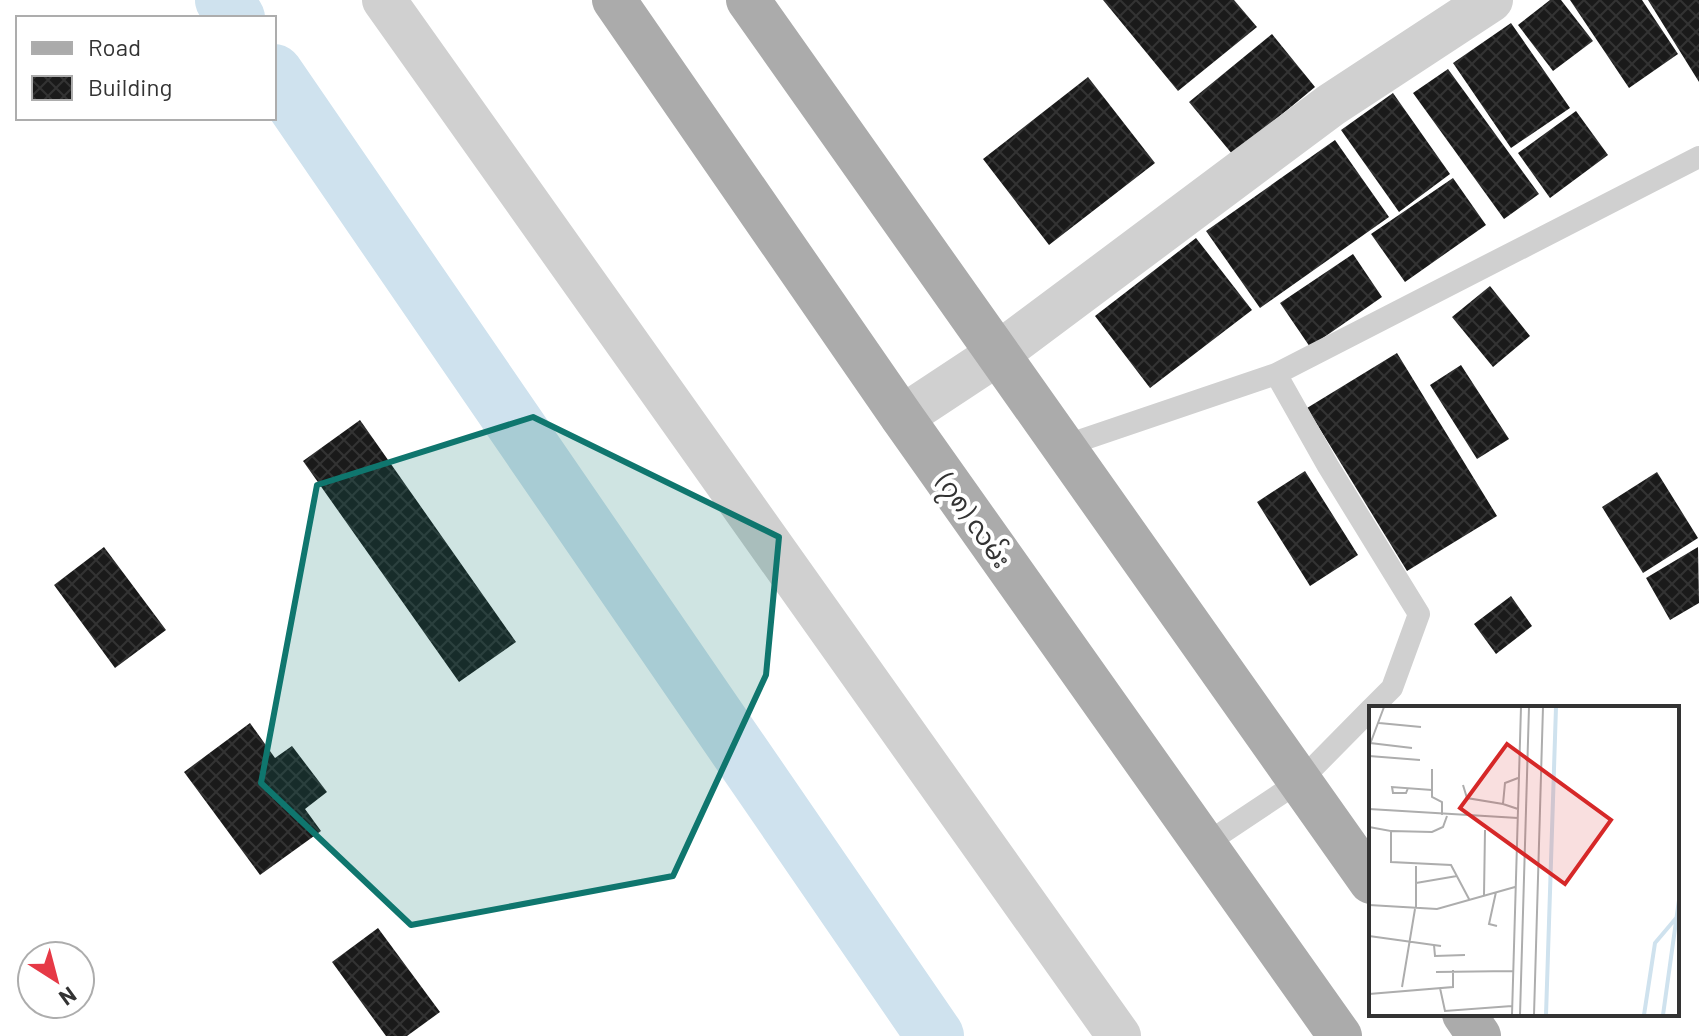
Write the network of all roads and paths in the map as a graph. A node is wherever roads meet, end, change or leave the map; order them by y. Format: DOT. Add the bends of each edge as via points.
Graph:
graph roads {
  1 [pos="384,0"];
  2 [pos="614,0"];
  3 [pos="748,0"];
  4 [pos="1491,0"];
  5 [pos="1699,157"];
  6 [pos="999,353"];
  7 [pos="1276,374"];
  8 [pos="902,417"];
  9 [pos="1064,446"];
  10 [pos="1375,706"];
  11 [pos="1369,712"];
  12 [pos="1300,781"];
  13 [pos="1204,845"];
  14 [pos="1369,879"];
  15 [pos="1465,1016"];
  16 [pos="1119,1036"];
  17 [pos="1340,1036"];
  18 [pos="1479,1036"];
  1 -- 16 [label="street"];
  2 -- 8 [label="main road, (၇၈) လမ်း"];
  3 -- 6 [label="main road"];
  4 -- 6 [label="street" via="1331,105"];
  5 -- 7 [label="lane"];
  6 -- 8 [label="street"];
  6 -- 9 [label="main road"];
  7 -- 9 [label="lane"];
  7 -- 10 [label="lane" via="1419,614 1392,688"];
  8 -- 13 [label="main road, (၇၈) လမ်း"];
  9 -- 12 [label="main road"];
  11 -- 12 [label="lane"];
  12 -- 13 [label="lane"];
  12 -- 14 [label="main road"];
  13 -- 17 [label="main road, (၇၈) လမ်း"];
  15 -- 18 [label="main road"];
}
